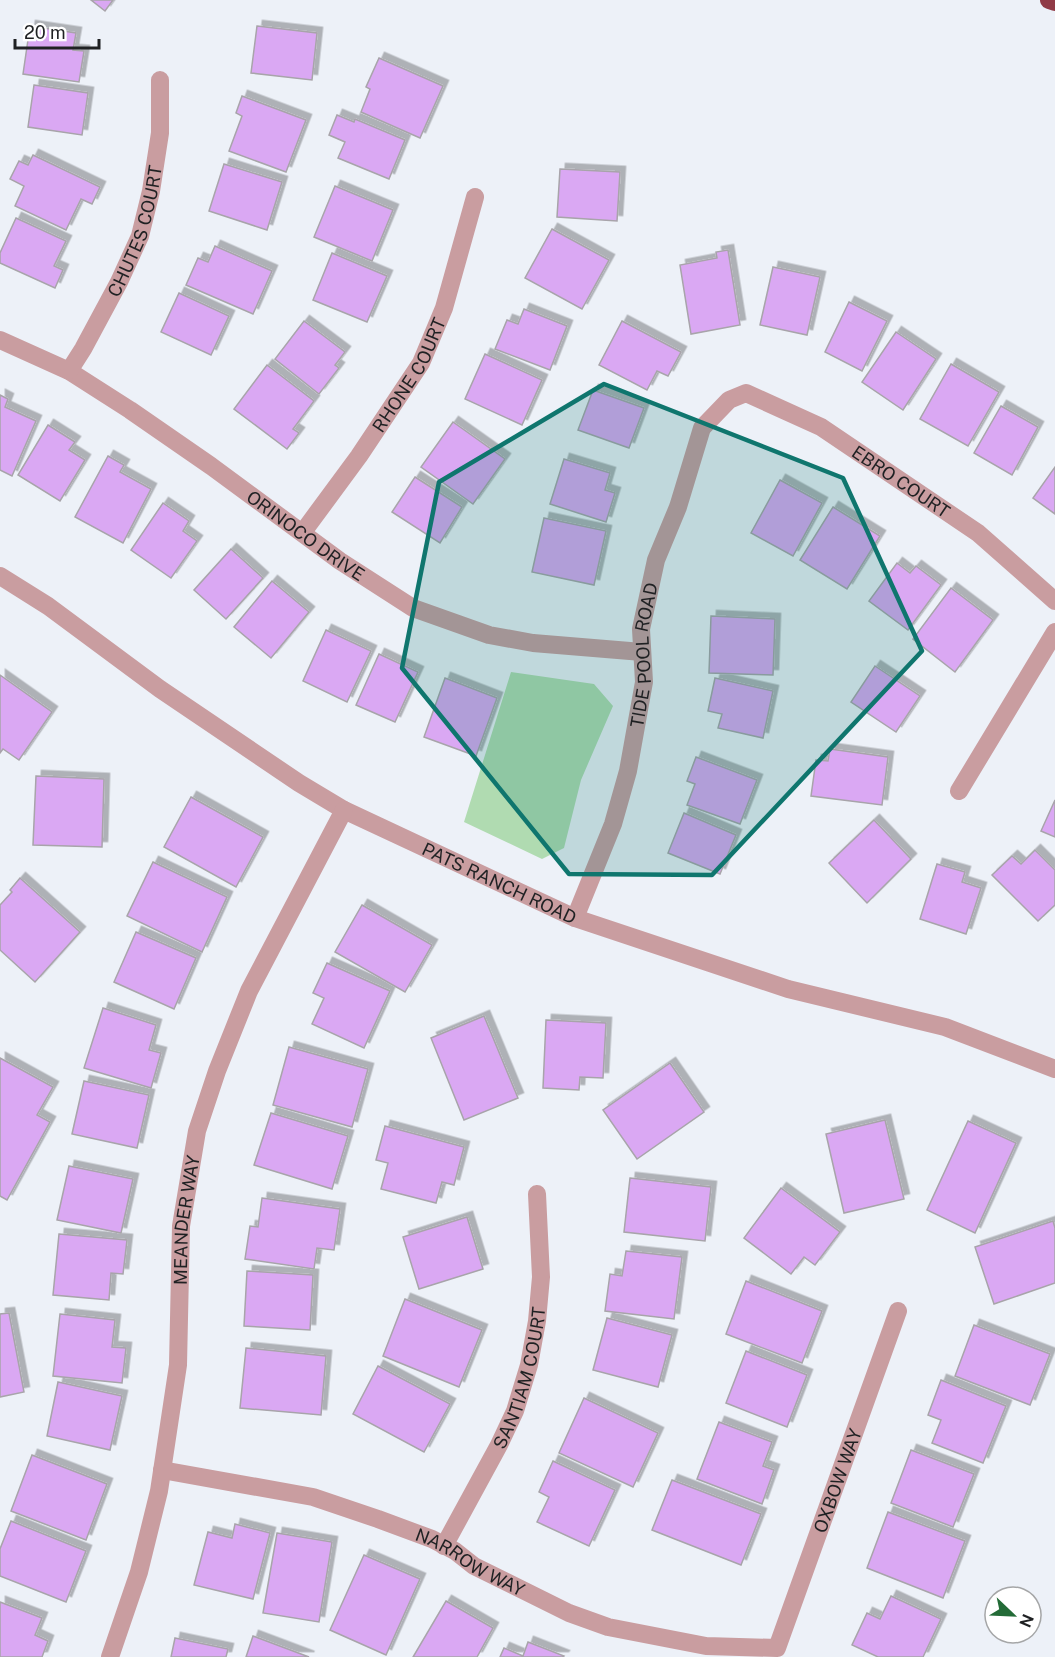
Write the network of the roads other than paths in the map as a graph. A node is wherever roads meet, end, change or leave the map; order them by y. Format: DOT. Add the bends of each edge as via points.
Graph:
graph roads {
  1 [pos="1049,0"];
  2 [pos="1055,3"];
  3 [pos="160,80"];
  4 [pos="475,197"];
  5 [pos="0,340"];
  6 [pos="69,371"];
  7 [pos="729,400"];
  8 [pos="303,532"];
  9 [pos="0,576"];
  10 [pos="1055,601"];
  11 [pos="1055,632"];
  12 [pos="642,652"];
  13 [pos="959,791"];
  14 [pos="344,810"];
  15 [pos="574,918"];
  16 [pos="1055,1069"];
  17 [pos="537,1194"];
  18 [pos="898,1311"];
  19 [pos="162,1470"];
  20 [pos="444,1546"];
  21 [pos="777,1648"];
  22 [pos="111,1657"];
  1 -- 2 [label="highway"];
  3 -- 6 [label="street, CHUTES COURT" via="160,133 140,236"];
  4 -- 8 [label="street, RHONE COURT" via="444,308 421,363"];
  5 -- 6 [label="street, ORINOCO DRIVE"];
  6 -- 8 [label="street, ORINOCO DRIVE"];
  7 -- 10 [label="street, EBRO COURT" via="746,393 821,427 978,533"];
  7 -- 12 [label="street, TIDE POOL ROAD" via="702,428 678,507 656,560 641,629"];
  8 -- 12 [label="street, ORINOCO DRIVE" via="413,608 472,629 533,643"];
  9 -- 14 [label="street, PATS RANCH ROAD" via="48,606 170,696"];
  11 -- 13 [label="street"];
  12 -- 15 [label="street, TIDE POOL ROAD" via="644,682 628,771 613,824"];
  14 -- 15 [label="street, PATS RANCH ROAD"];
  14 -- 19 [label="street, MEANDER WAY" via="249,992 197,1131 181,1226 178,1365"];
  15 -- 16 [label="street, PATS RANCH ROAD" via="788,990 945,1027"];
  17 -- 20 [label="street, SANTIAM COURT" via="541,1277 529,1365 515,1411"];
  18 -- 21 [label="street, OXBOW WAY"];
  19 -- 20 [label="street, NARROW WAY" via="313,1497"];
  19 -- 22 [label="street, MEANDER WAY" via="139,1572"];
  20 -- 21 [label="street, NARROW WAY" via="504,1582 608,1627 706,1646"];
}
